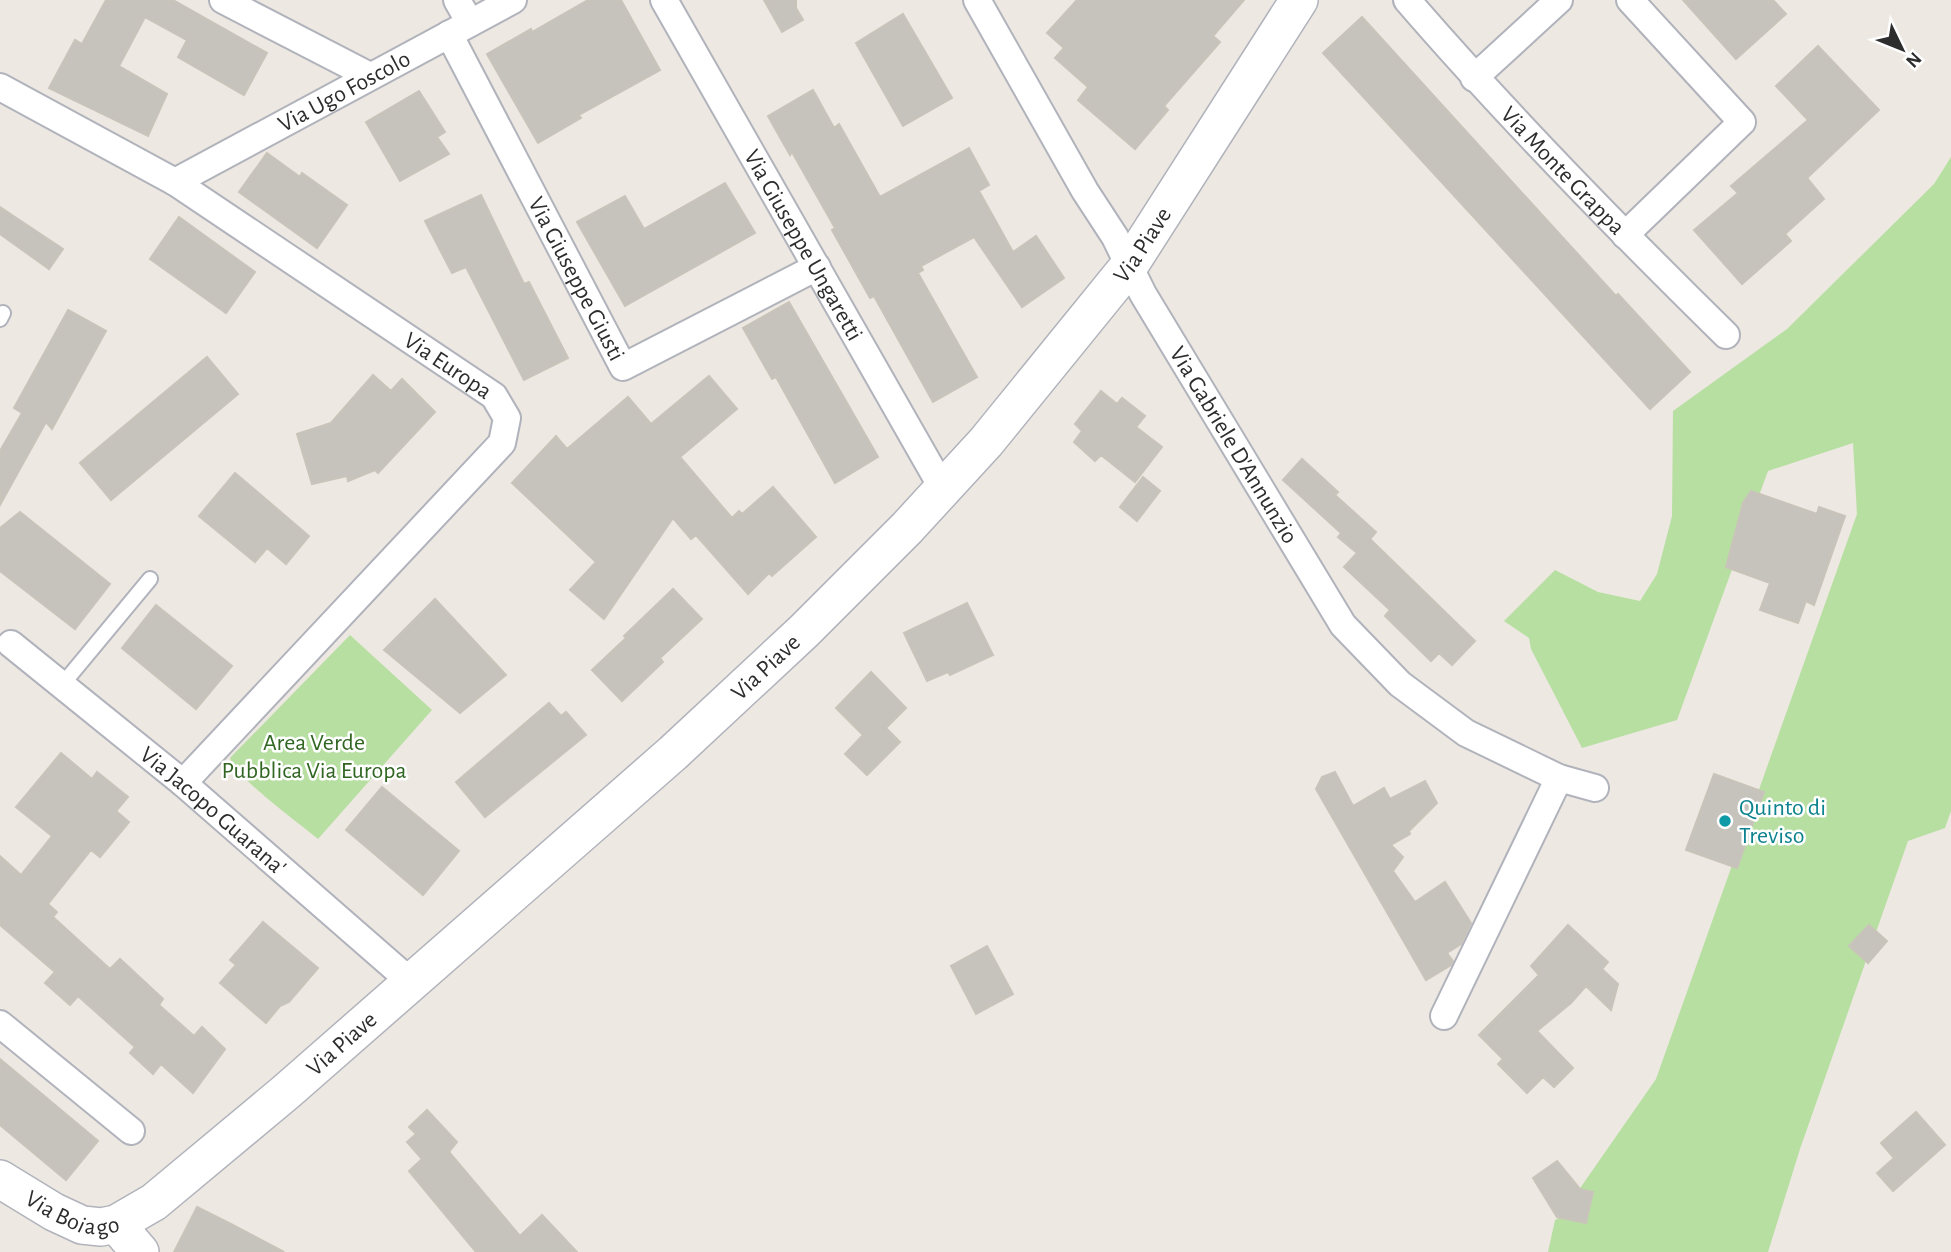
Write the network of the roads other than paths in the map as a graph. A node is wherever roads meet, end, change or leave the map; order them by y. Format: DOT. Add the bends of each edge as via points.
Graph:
graph roads {
  1 [pos="223,0"];
  2 [pos="457,0"];
  3 [pos="513,0"];
  4 [pos="664,0"];
  5 [pos="977,0"];
  6 [pos="1300,0"];
  7 [pos="1407,0"];
  8 [pos="1559,0"];
  9 [pos="1630,0"];
  10 [pos="459,29"];
  11 [pos="370,76"];
  12 [pos="1474,78"];
  13 [pos="0,86"];
  14 [pos="175,182"];
  15 [pos="1625,235"];
  16 [pos="1129,266"];
  17 [pos="817,267"];
  18 [pos="1726,335"];
  19 [pos="943,489"];
  20 [pos="150,579"];
  21 [pos="11,644"];
  22 [pos="62,685"];
  23 [pos="1559,778"];
  24 [pos="183,783"];
  25 [pos="1595,788"];
  26 [pos="411,982"];
  27 [pos="1444,1016"];
  28 [pos="0,1024"];
  29 [pos="131,1131"];
  30 [pos="0,1179"];
  31 [pos="116,1224"];
  32 [pos="140,1252"];
  1 -- 11 [label="street"];
  2 -- 10 [label="street"];
  3 -- 10 [label="street, Via Ugo Foscolo"];
  4 -- 17 [label="street, Via Giuseppe Ungaretti"];
  5 -- 16 [label="street, Via Gabriele D'Annunzio"];
  6 -- 16 [label="main road, Via Piave"];
  7 -- 12 [label="street, Via Monte Grappa"];
  8 -- 12 [label="street"];
  9 -- 15 [label="street" via="1742,122"];
  10 -- 11 [label="street, Via Ugo Foscolo"];
  10 -- 17 [label="street, Via Giuseppe Giusti" via="623,367"];
  11 -- 14 [label="street, Via Ugo Foscolo"];
  12 -- 15 [label="street, Via Monte Grappa"];
  13 -- 14 [label="street, Via Europa"];
  14 -- 24 [label="street, Via Europa" via="494,396 507,418 502,443"];
  15 -- 18 [label="street, Via Monte Grappa"];
  16 -- 19 [label="main road, Via Piave"];
  16 -- 23 [label="street, Via Gabriele D'Annunzio" via="1343,625 1400,684 1466,733"];
  17 -- 19 [label="street, Via Giuseppe Ungaretti"];
  19 -- 26 [label="main road, Via Piave" via="784,650 673,753"];
  20 -- 22 [label="lane"];
  21 -- 22 [label="street, Via Jacopo Guarana'"];
  22 -- 24 [label="street, Via Jacopo Guarana'"];
  23 -- 25 [label="street, Via Gabriele D'Annunzio"];
  23 -- 27 [label="street"];
  24 -- 26 [label="street, Via Jacopo Guarana'"];
  26 -- 31 [label="main road, Via Piave" via="176,1185"];
  28 -- 29 [label="street"];
  30 -- 31 [label="main road, Via Boiago" via="82,1225"];
  31 -- 32 [label="main road, Via Boiago"];
}
